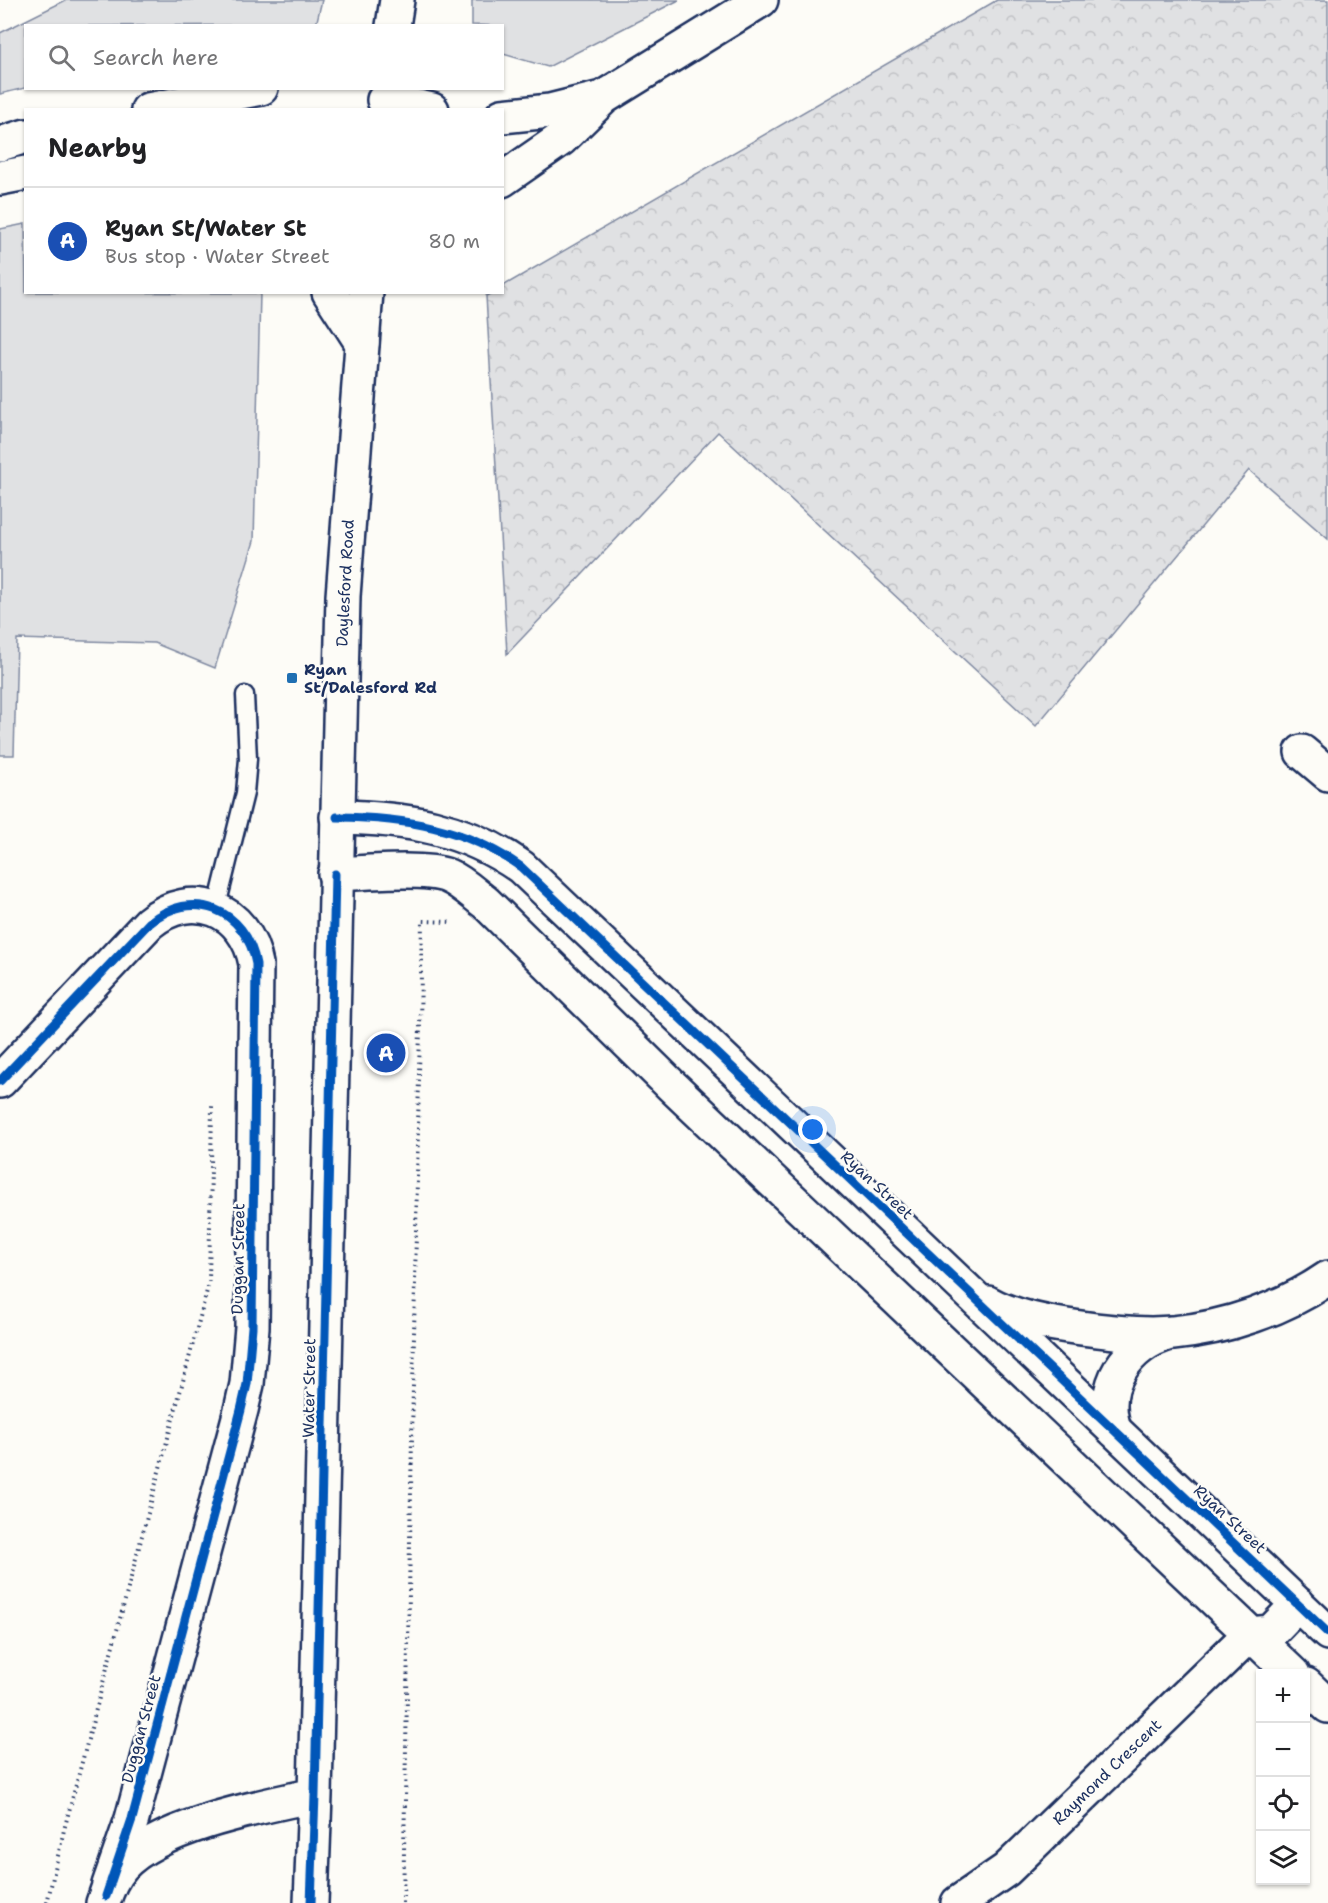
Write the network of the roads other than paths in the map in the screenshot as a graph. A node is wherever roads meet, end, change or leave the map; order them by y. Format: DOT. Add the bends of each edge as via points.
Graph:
graph roads {
  1 [pos="397,0"];
  2 [pos="761,0"];
  3 [pos="393,24"];
  4 [pos="251,90"];
  5 [pos="604,97"];
  6 [pos="384,99"];
  7 [pos="158,108"];
  8 [pos="423,108"];
  9 [pos="504,116"];
  10 [pos="24,137"];
  11 [pos="0,144"];
  12 [pos="24,172"];
  13 [pos="0,178"];
  14 [pos="504,179"];
  15 [pos="330,294"];
  16 [pos="366,294"];
  17 [pos="362,343"];
  18 [pos="245,695"];
  19 [pos="1302,752"];
  20 [pos="1328,774"];
  21 [pos="337,817"];
  22 [pos="335,874"];
  23 [pos="216,910"];
  24 [pos="0,1081"];
  25 [pos="1328,1278"];
  26 [pos="965,1289"];
  27 [pos="1172,1333"];
  28 [pos="1115,1431"];
  29 [pos="1298,1604"];
  30 [pos="1328,1633"];
  31 [pos="1250,1634"];
  32 [pos="1288,1669"];
  33 [pos="1310,1690"];
  34 [pos="1328,1706"];
  35 [pos="315,1795"];
  36 [pos="104,1899"];
  37 [pos="310,1903"];
  38 [pos="958,1903"];
  1 -- 3 [label="main road"];
  2 -- 5 [label="main road"];
  4 -- 7 [label="main road"];
  5 -- 9 [label="main road" via="550,111"];
  5 -- 14 [label="main road" via="561,139"];
  6 -- 8 [label="main road"];
  10 -- 11 [label="main road"];
  12 -- 13 [label="main road"];
  15 -- 17 [label="main road"];
  16 -- 17 [label="main road, Daylesford Road"];
  17 -- 21 [label="main road, Daylesford Road" via="343,596"];
  18 -- 23 [label="lane" via="245,793"];
  19 -- 20 [label="main road"];
  21 -- 22 [label="main road, Daylesford Road"];
  21 -- 26 [label="main road, Ryan Street" via="400,819 442,829 489,847 521,867"];
  22 -- 31 [label="main road" via="444,875 486,903 672,1086"];
  22 -- 35 [label="main road, Water Street"];
  23 -- 24 [label="main road, Duggan Street" via="186,905 156,917"];
  23 -- 36 [label="main road, Duggan Street" via="241,928 256,964 249,1361 242,1410 148,1760"];
  25 -- 27 [label="main road" via="1297,1297 1244,1318"];
  26 -- 27 [label="main road" via="992,1305 1040,1321 1098,1330"];
  26 -- 28 [label="main road, Ryan Street"];
  27 -- 28 [label="main road" via="1140,1347 1117,1372 1109,1408"];
  28 -- 29 [label="main road, Ryan Street"];
  29 -- 30 [label="main road, Ryan Street"];
  29 -- 31 [label="main road" via="1271,1632"];
  31 -- 32 [label="main road"];
  31 -- 38 [label="main road, Raymond Crescent" via="1006,1870"];
  33 -- 34 [label="main road"];
  35 -- 36 [label="main road" via="214,1819 154,1843 122,1866"];
  35 -- 37 [label="main road, Water Street"];
}
